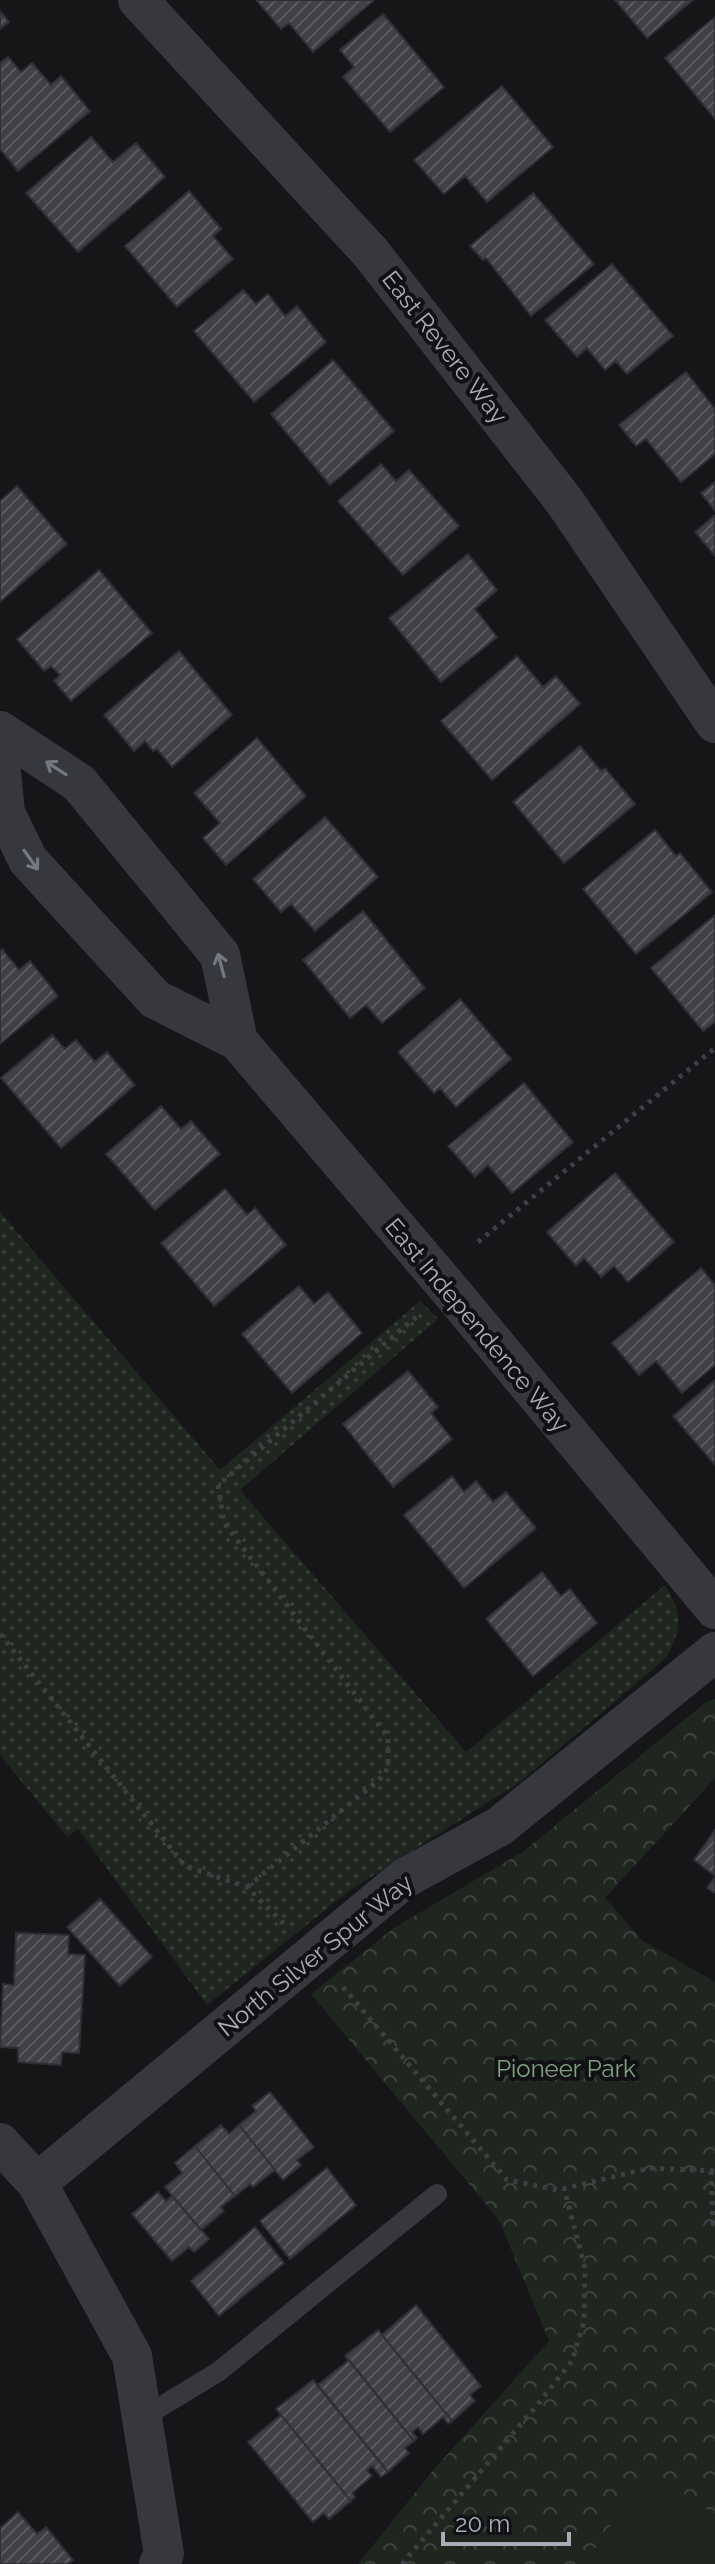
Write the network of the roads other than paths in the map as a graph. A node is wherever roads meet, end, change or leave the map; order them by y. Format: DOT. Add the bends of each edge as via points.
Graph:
graph roads {
  1 [pos="138,0"];
  2 [pos="715,723"];
  3 [pos="0,731"];
  4 [pos="0,761"];
  5 [pos="238,1041"];
  6 [pos="715,1609"];
  7 [pos="715,1652"];
  8 [pos="0,2143"];
  9 [pos="37,2183"];
  10 [pos="437,2194"];
  11 [pos="142,2418"];
  12 [pos="159,2564"];
  1 -- 2 [label="street, East Revere Way" via="371,253 565,502"];
  5 -- 3 [label="street, East Independence Way, one-way" via="220,955 79,783"];
  4 -- 5 [label="street, East Independence Way, one-way" via="5,813 28,860 155,999"];
  5 -- 6 [label="street, East Independence Way"];
  7 -- 9 [label="street, North Silver Spur Way" via="500,1826 405,1878"];
  8 -- 9 [label="street"];
  9 -- 11 [label="street" via="132,2356"];
  10 -- 11 [label="lane" via="218,2372"];
  11 -- 12 [label="street" via="164,2554"];
}
